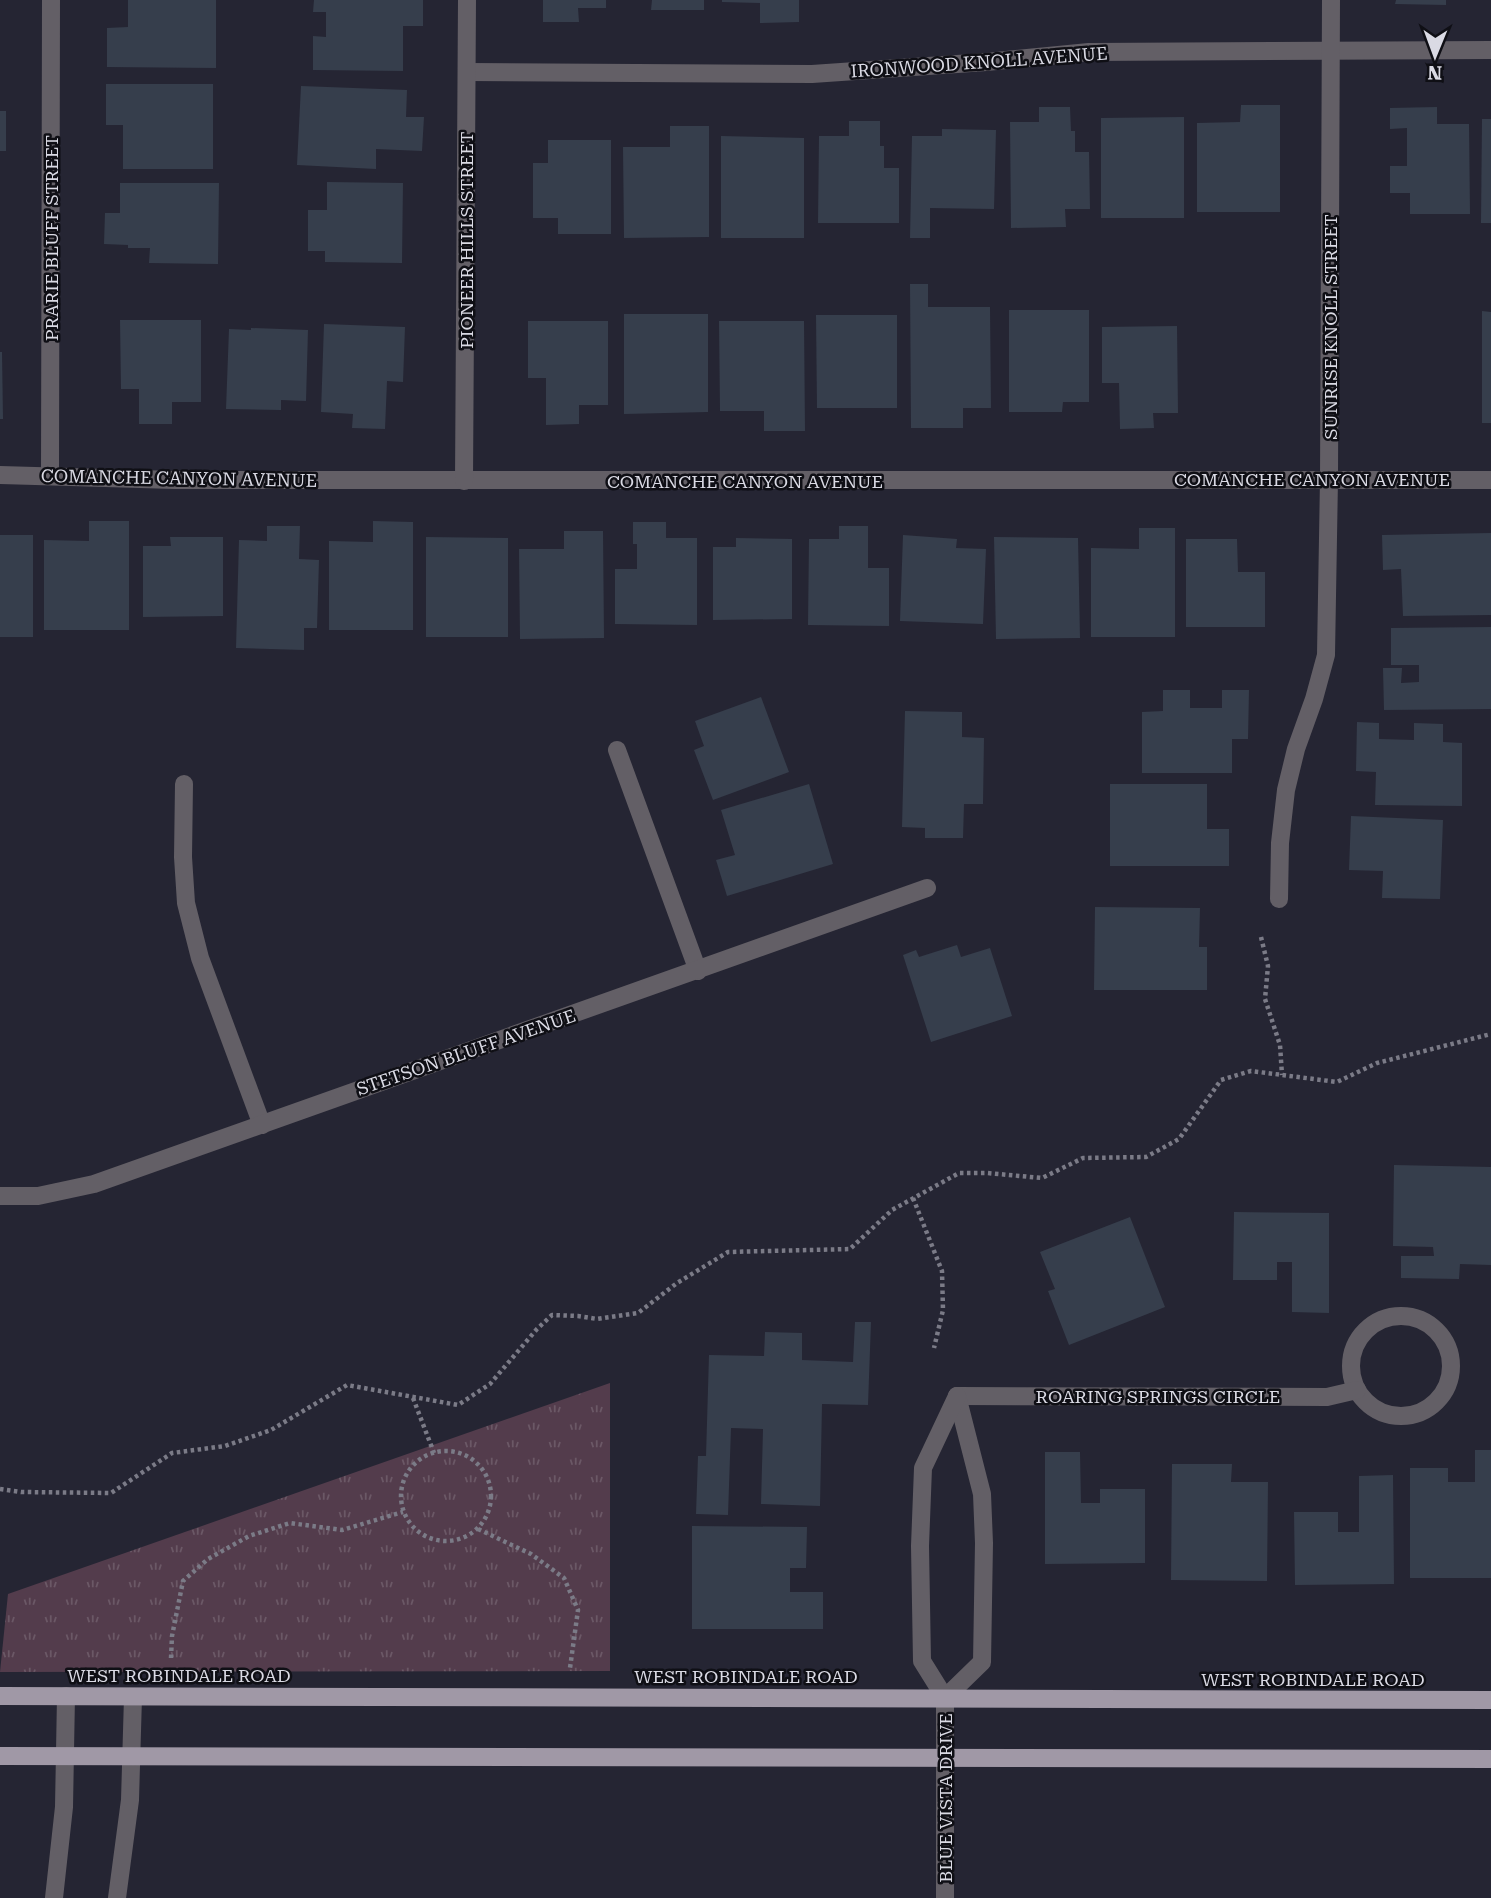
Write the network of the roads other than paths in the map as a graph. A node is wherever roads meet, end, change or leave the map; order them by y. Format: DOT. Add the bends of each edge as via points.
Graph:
graph roads {
  1 [pos="51,0"];
  2 [pos="467,0"];
  3 [pos="1331,0"];
  4 [pos="1491,50"];
  5 [pos="1331,51"];
  6 [pos="467,72"];
  7 [pos="0,475"];
  8 [pos="50,475"];
  9 [pos="1329,479"];
  10 [pos="1491,480"];
  11 [pos="464,481"];
  12 [pos="617,750"];
  13 [pos="184,784"];
  14 [pos="927,888"];
  15 [pos="1279,899"];
  16 [pos="698,971"];
  17 [pos="262,1125"];
  18 [pos="0,1196"];
  19 [pos="1357,1390"];
  20 [pos="957,1396"];
  21 [pos="0,1696"];
  22 [pos="66,1696"];
  23 [pos="133,1697"];
  24 [pos="945,1698"];
  25 [pos="1491,1700"];
  26 [pos="0,1756"];
  27 [pos="67,1756"];
  28 [pos="132,1756"];
  29 [pos="945,1759"];
  30 [pos="1491,1759"];
  31 [pos="54,1898"];
  32 [pos="117,1898"];
  33 [pos="945,1898"];
  1 -- 8 [label="street, PRARIE BLUFF STREET"];
  2 -- 6 [label="street, PIONEER HILLS STREET"];
  3 -- 5 [label="street, SUNRISE KNOLL STREET"];
  4 -- 5 [label="street, IRONWOOD KNOLL AVENUE"];
  5 -- 6 [label="street, IRONWOOD KNOLL AVENUE" via="1089,52 812,74"];
  5 -- 9 [label="street, SUNRISE KNOLL STREET"];
  6 -- 11 [label="street, PIONEER HILLS STREET"];
  7 -- 8 [label="street, COMANCHE CANYON AVENUE"];
  8 -- 11 [label="street, COMANCHE CANYON AVENUE"];
  9 -- 10 [label="street, COMANCHE CANYON AVENUE"];
  9 -- 11 [label="street, COMANCHE CANYON AVENUE"];
  9 -- 15 [label="street, SUNRISE KNOLL STREET" via="1326,655 1286,790"];
  12 -- 16 [label="street"];
  13 -- 17 [label="street" via="186,903 200,958"];
  14 -- 16 [label="street, STETSON BLUFF AVENUE"];
  16 -- 17 [label="street, STETSON BLUFF AVENUE"];
  17 -- 18 [label="street, STETSON BLUFF AVENUE" via="94,1184 37,1196"];
  19 -- 19 [label="street" via="1374,1409 1389,1416 1422,1413 1436,1404 1452,1375 1447,1343 1422,1320 1389,1317 1374,1324 1353,1350 1350,1367"];
  19 -- 20 [label="street, ROARING SPRINGS CIRCLE" via="1326,1397"];
  20 -- 24 [label="street, BLUE VISTA DRIVE" via="923,1468 922,1661"];
  20 -- 24 [label="street, BLUE VISTA DRIVE" via="982,1494 982,1662"];
  21 -- 22 [label="main road, WEST ROBINDALE ROAD"];
  22 -- 23 [label="main road, WEST ROBINDALE ROAD"];
  22 -- 27 [label="street"];
  23 -- 24 [label="main road, WEST ROBINDALE ROAD"];
  23 -- 28 [label="street"];
  24 -- 25 [label="main road, WEST ROBINDALE ROAD"];
  24 -- 29 [label="street, BLUE VISTA DRIVE"];
  26 -- 27 [label="main road"];
  27 -- 28 [label="main road"];
  27 -- 31 [label="street"];
  28 -- 29 [label="main road"];
  28 -- 32 [label="street"];
  29 -- 30 [label="main road"];
  29 -- 33 [label="street, BLUE VISTA DRIVE"];
}
